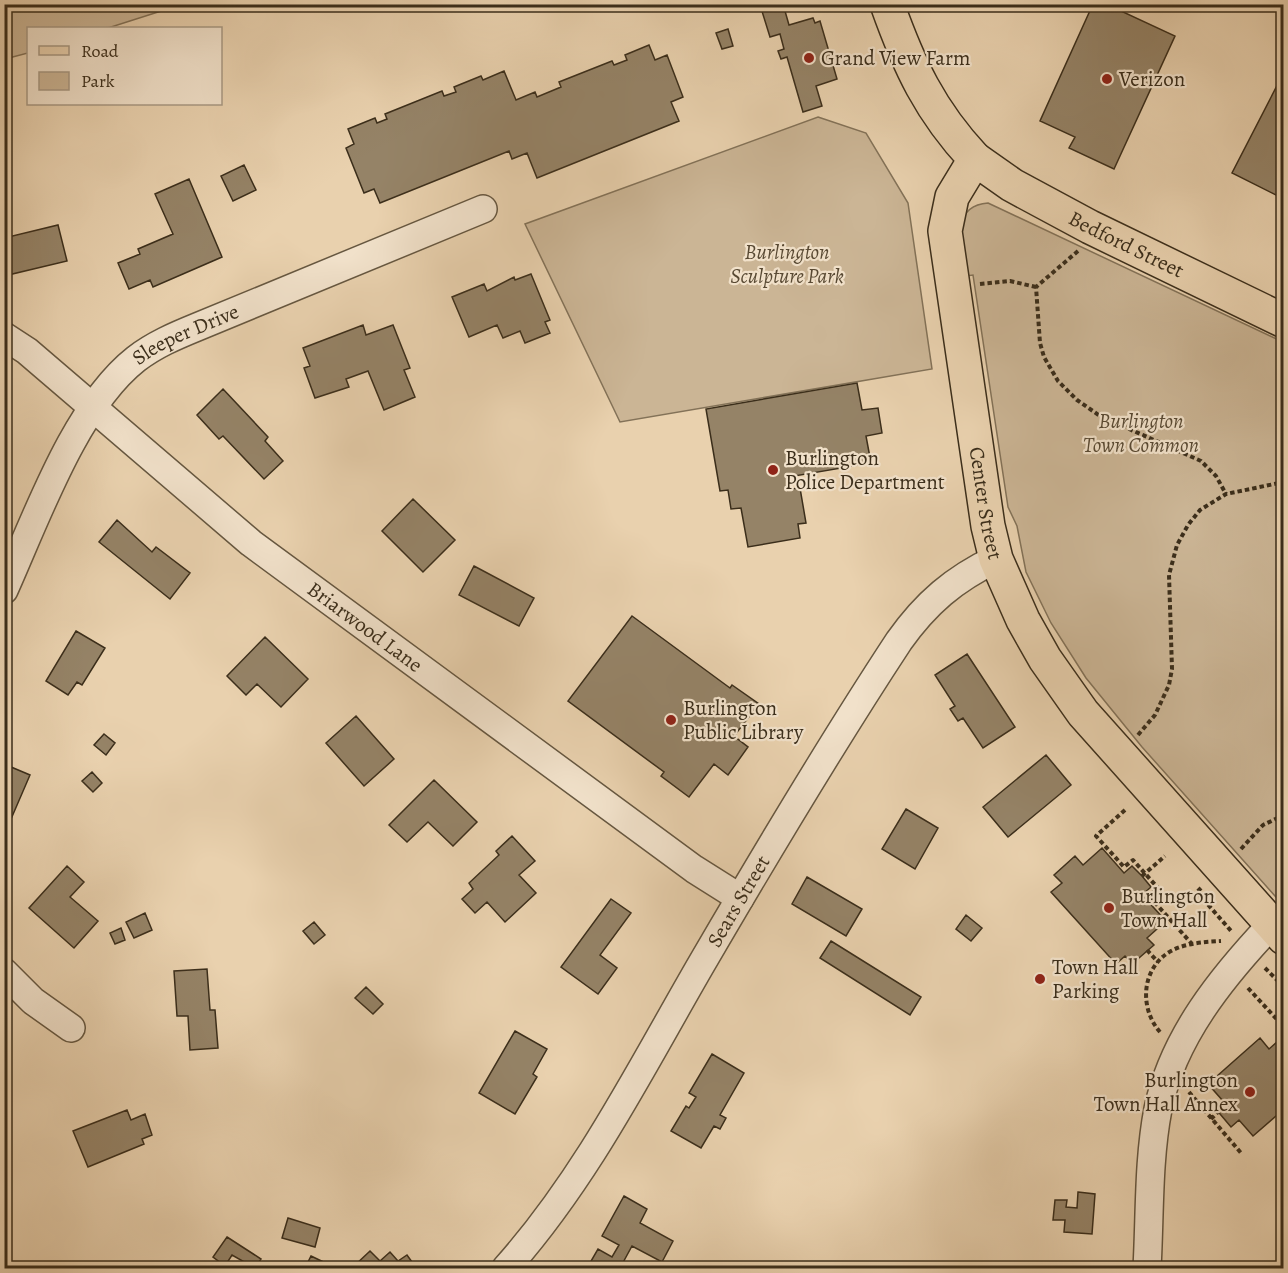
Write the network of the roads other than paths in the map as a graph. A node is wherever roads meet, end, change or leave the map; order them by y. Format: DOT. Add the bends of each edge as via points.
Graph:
graph roads {
  1 [pos="887,4"];
  2 [pos="975,159"];
  3 [pos="483,209"];
  4 [pos="1284,321"];
  5 [pos="4,336"];
  6 [pos="93,409"];
  7 [pos="996,559"];
  8 [pos="4,590"];
  9 [pos="740,898"];
  10 [pos="1277,932"];
  11 [pos="4,972"];
  12 [pos="71,1028"];
  13 [pos="506,1269"];
  14 [pos="1147,1269"];
  1 -- 2 [label="main road" via="924,93"];
  2 -- 4 [label="main road, Bedford Street" via="1012,185 1090,227"];
  2 -- 7 [label="main road, Center Street" via="952,197 945,231 978,470"];
  3 -- 6 [label="street, Sleeper Drive" via="167,340 128,366"];
  5 -- 6 [label="street, Briarwood Lane"];
  6 -- 8 [label="street, Sleeper Drive" via="59,469"];
  6 -- 9 [label="street, Briarwood Lane" via="235,530 323,598 694,869"];
  7 -- 9 [label="street, Sears Street" via="958,578 913,621"];
  7 -- 10 [label="main road, Center Street" via="1045,659 1083,712"];
  9 -- 13 [label="street, Sears Street" via="594,1150 561,1200"];
  10 -- 14 [label="street" via="1231,969 1175,1056 1156,1120"];
  11 -- 12 [label="street" via="33,1001"];
}
